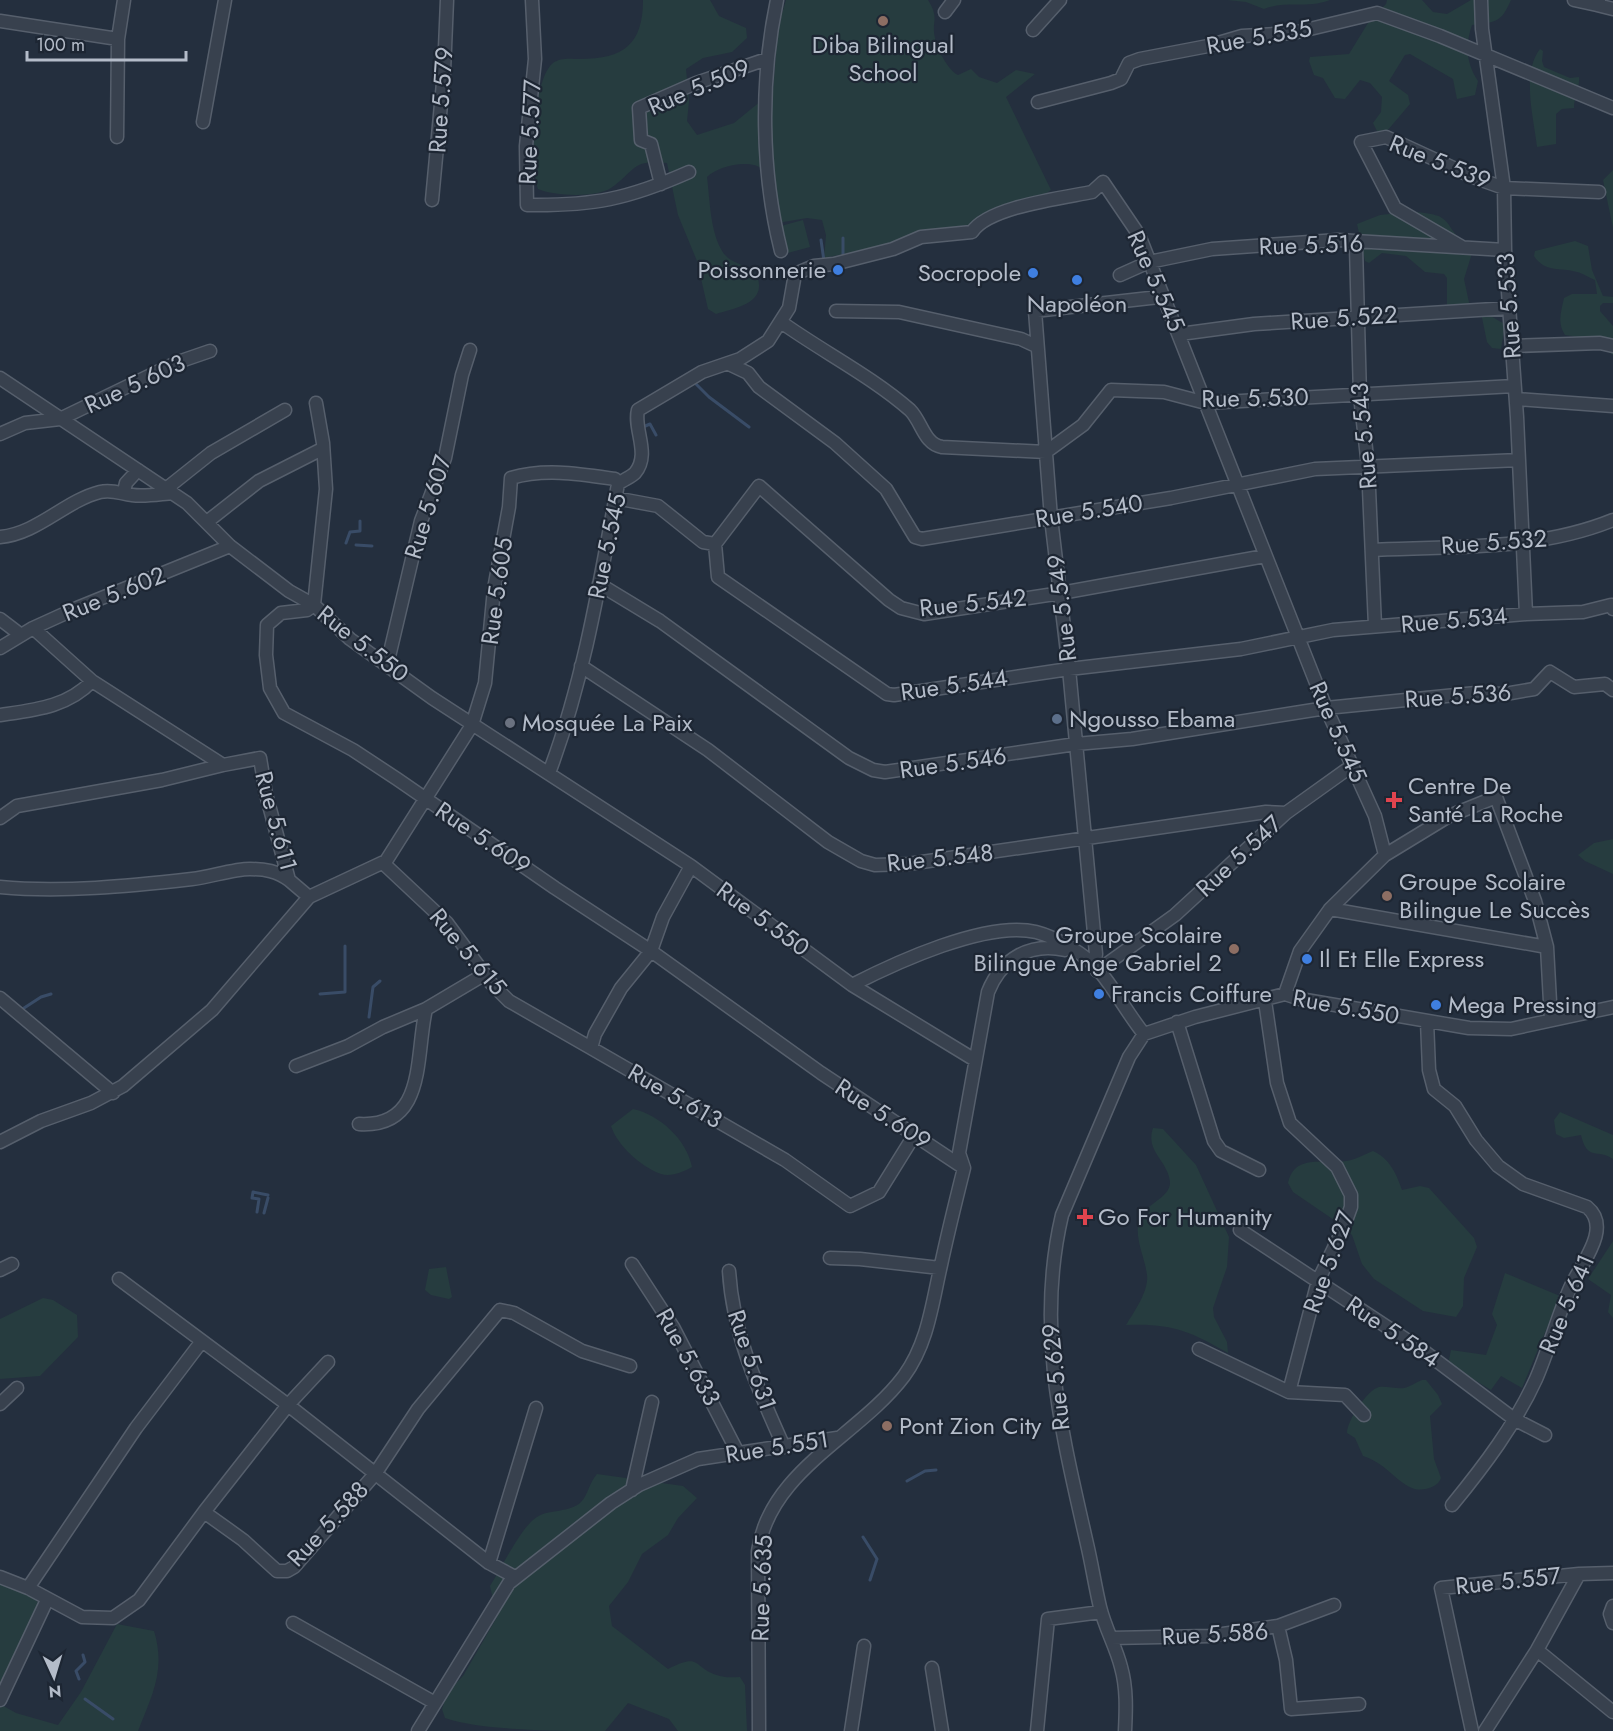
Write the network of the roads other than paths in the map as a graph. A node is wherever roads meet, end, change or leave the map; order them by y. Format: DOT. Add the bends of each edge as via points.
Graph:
graph roads {
  1 [pos="124,0"];
  2 [pos="225,0"];
  3 [pos="447,0"];
  4 [pos="532,0"];
  5 [pos="777,0"];
  6 [pos="954,0"];
  7 [pos="1060,0"];
  8 [pos="1481,0"];
  9 [pos="1574,0"];
  10 [pos="1598,3"];
  11 [pos="1613,9"];
  12 [pos="945,12"];
  13 [pos="0,21"];
  14 [pos="1034,30"];
  15 [pos="117,39"];
  16 [pos="1486,57"];
  17 [pos="767,59"];
  18 [pos="1038,102"];
  19 [pos="1613,108"];
  20 [pos="203,122"];
  21 [pos="117,137"];
  22 [pos="689,172"];
  23 [pos="661,184"];
  24 [pos="1504,188"];
  25 [pos="1599,192"];
  26 [pos="432,200"];
  27 [pos="1356,247"];
  28 [pos="1462,247"];
  29 [pos="1505,250"];
  30 [pos="781,251"];
  31 [pos="1149,262"];
  32 [pos="1120,275"];
  33 [pos="1165,299"];
  34 [pos="1510,308"];
  35 [pos="836,311"];
  36 [pos="1356,316"];
  37 [pos="781,322"];
  38 [pos="1180,334"];
  39 [pos="1036,346"];
  40 [pos="1513,346"];
  41 [pos="1613,346"];
  42 [pos="470,350"];
  43 [pos="210,351"];
  44 [pos="729,364"];
  45 [pos="0,378"];
  46 [pos="1514,386"];
  47 [pos="1360,396"];
  48 [pos="1516,399"];
  49 [pos="316,403"];
  50 [pos="1206,404"];
  51 [pos="1613,406"];
  52 [pos="285,410"];
  53 [pos="60,419"];
  54 [pos="0,434"];
  55 [pos="322,448"];
  56 [pos="1046,452"];
  57 [pos="1519,460"];
  58 [pos="1368,466"];
  59 [pos="138,470"];
  60 [pos="618,484"];
  61 [pos="1237,485"];
  62 [pos="170,491"];
  63 [pos="124,492"];
  64 [pos="615,498"];
  65 [pos="1051,518"];
  66 [pos="1613,520"];
  67 [pos="208,521"];
  68 [pos="0,537"];
  69 [pos="1524,543"];
  70 [pos="715,544"];
  71 [pos="230,546"];
  72 [pos="1373,550"];
  73 [pos="1265,556"];
  74 [pos="599,584"];
  75 [pos="1061,593"];
  76 [pos="314,605"];
  77 [pos="1612,606"];
  78 [pos="1526,614"];
  79 [pos="0,619"];
  80 [pos="1375,626"];
  81 [pos="33,628"];
  82 [pos="21,635"];
  83 [pos="1297,637"];
  84 [pos="0,648"];
  85 [pos="387,665"];
  86 [pos="581,666"];
  87 [pos="1070,669"];
  88 [pos="92,681"];
  89 [pos="1613,690"];
  90 [pos="1326,708"];
  91 [pos="0,715"];
  92 [pos="472,724"];
  93 [pos="1076,744"];
  94 [pos="223,765"];
  95 [pos="1353,765"];
  96 [pos="549,773"];
  97 [pos="426,800"];
  98 [pos="1286,813"];
  99 [pos="0,818"];
  100 [pos="1084,839"];
  101 [pos="1385,855"];
  102 [pos="383,863"];
  103 [pos="691,866"];
  104 [pos="289,880"];
  105 [pos="0,887"];
  106 [pos="309,897"];
  107 [pos="1330,909"];
  108 [pos="1547,947"];
  109 [pos="651,951"];
  110 [pos="1078,954"];
  111 [pos="1095,968"];
  112 [pos="485,974"];
  113 [pos="852,985"];
  114 [pos="1285,994"];
  115 [pos="0,998"];
  116 [pos="1265,1001"];
  117 [pos="1613,1007"];
  118 [pos="426,1009"];
  119 [pos="1551,1020"];
  120 [pos="1427,1021"];
  121 [pos="1177,1022"];
  122 [pos="1144,1034"];
  123 [pos="591,1048"];
  124 [pos="975,1060"];
  125 [pos="296,1066"];
  126 [pos="113,1093"];
  127 [pos="359,1124"];
  128 [pos="915,1134"];
  129 [pos="0,1142"];
  130 [pos="964,1168"];
  131 [pos="1259,1170"];
  132 [pos="1239,1230"];
  133 [pos="830,1258"];
  134 [pos="12,1264"];
  135 [pos="632,1264"];
  136 [pos="940,1268"];
  137 [pos="0,1270"];
  138 [pos="729,1271"];
  139 [pos="119,1278"];
  140 [pos="1318,1281"];
  141 [pos="202,1341"];
  142 [pos="1199,1349"];
  143 [pos="328,1362"];
  144 [pos="630,1366"];
  145 [pos="17,1388"];
  146 [pos="1289,1392"];
  147 [pos="652,1402"];
  148 [pos="0,1404"];
  149 [pos="288,1405"];
  150 [pos="536,1408"];
  151 [pos="1364,1415"];
  152 [pos="1514,1419"];
  153 [pos="1545,1436"];
  154 [pos="838,1438"];
  155 [pos="784,1447"];
  156 [pos="738,1453"];
  157 [pos="375,1474"];
  158 [pos="632,1490"];
  159 [pos="1452,1505"];
  160 [pos="204,1512"];
  161 [pos="489,1563"];
  162 [pos="1613,1573"];
  163 [pos="1580,1574"];
  164 [pos="0,1577"];
  165 [pos="515,1577"];
  166 [pos="28,1588"];
  167 [pos="47,1600"];
  168 [pos="1334,1605"];
  169 [pos="1613,1606"];
  170 [pos="1101,1612"];
  171 [pos="293,1623"];
  172 [pos="1613,1623"];
  173 [pos="1278,1626"];
  174 [pos="1111,1638"];
  175 [pos="864,1646"];
  176 [pos="1537,1650"];
  177 [pos="932,1668"];
  178 [pos="0,1700"];
  179 [pos="435,1703"];
  180 [pos="1359,1704"];
  181 [pos="1613,1712"];
  182 [pos="418,1731"];
  183 [pos="759,1731"];
  184 [pos="851,1731"];
  185 [pos="942,1731"];
  186 [pos="1037,1731"];
  187 [pos="1125,1731"];
  188 [pos="1472,1731"];
  189 [pos="1485,1731"];
  1 -- 15 [label="street"];
  2 -- 20 [label="street"];
  3 -- 26 [label="street, Rue 5.579"];
  4 -- 23 [label="street, Rue 5.577" via="535,59 526,146 527,205 608,201"];
  5 -- 17 [label="street"];
  6 -- 12 [label="street"];
  7 -- 14 [label="street"];
  8 -- 16 [label="street, Rue 5.533"];
  9 -- 10 [label="street"];
  10 -- 11 [label="street"];
  13 -- 15 [label="street"];
  15 -- 21 [label="street"];
  16 -- 18 [label="street, Rue 5.535" via="1377,13 1293,33 1242,36 1140,59 1129,63 1121,79"];
  16 -- 19 [label="street, Rue 5.535"];
  16 -- 24 [label="street, Rue 5.533"];
  17 -- 23 [label="street, Rue 5.509" via="639,108 641,140 651,144"];
  17 -- 30 [label="street" via="767,140 774,221"];
  22 -- 23 [label="street, Rue 5.577"];
  24 -- 25 [label="street, Rue 5.539"];
  24 -- 28 [label="street, Rue 5.539" via="1386,137 1361,142 1395,208"];
  24 -- 29 [label="street, Rue 5.533"];
  27 -- 36 [label="street, Rue 5.543"];
  28 -- 29 [label="street, Rue 5.516"];
  28 -- 31 [label="street, Rue 5.516" via="1338,240 1212,249"];
  29 -- 34 [label="street, Rue 5.533"];
  31 -- 32 [label="street, Rue 5.516"];
  31 -- 33 [label="street, Rue 5.545"];
  31 -- 37 [label="street, Rue 5.545" via="1139,235 1103,182 1092,192 1000,211 977,224 972,232 921,237 893,249 814,266 795,274 789,309"];
  33 -- 38 [label="street, Rue 5.545"];
  33 -- 39 [label="street, Rue 5.549" via="1035,310"];
  34 -- 36 [label="street, Rue 5.522"];
  34 -- 40 [label="street, Rue 5.533"];
  35 -- 39 [label="street" via="899,312 1021,339"];
  36 -- 38 [label="street, Rue 5.522"];
  36 -- 47 [label="street, Rue 5.543"];
  37 -- 44 [label="street, Rue 5.545" via="768,341"];
  37 -- 56 [label="street" via="845,362 910,410 934,446"];
  38 -- 50 [label="street, Rue 5.545"];
  39 -- 56 [label="street, Rue 5.549"];
  40 -- 41 [label="street"];
  40 -- 46 [label="street, Rue 5.533"];
  42 -- 85 [label="street, Rue 5.607" via="444,458 418,531"];
  43 -- 53 [label="street, Rue 5.603" via="178,362"];
  44 -- 60 [label="street, Rue 5.545" via="702,372 638,410 640,458 635,473"];
  44 -- 65 [label="street, Rue 5.540" via="748,373 759,387 835,443 886,489 915,537"];
  45 -- 53 [label="street, Rue 5.550"];
  46 -- 47 [label="street, Rue 5.530"];
  46 -- 48 [label="street, Rue 5.533"];
  47 -- 50 [label="street, Rue 5.530"];
  47 -- 58 [label="street, Rue 5.543"];
  48 -- 51 [label="street"];
  48 -- 57 [label="street, Rue 5.533"];
  49 -- 55 [label="street"];
  50 -- 56 [label="street, Rue 5.530" via="1164,392 1111,390 1083,425"];
  50 -- 61 [label="street, Rue 5.545"];
  52 -- 62 [label="street" via="211,453"];
  53 -- 54 [label="street, Rue 5.603" via="25,423"];
  53 -- 59 [label="street, Rue 5.550"];
  55 -- 67 [label="street" via="259,481"];
  55 -- 76 [label="street" via="326,489"];
  56 -- 65 [label="street, Rue 5.549"];
  57 -- 58 [label="street, Rue 5.540"];
  57 -- 69 [label="street, Rue 5.533"];
  58 -- 61 [label="street, Rue 5.540" via="1315,469"];
  58 -- 72 [label="street, Rue 5.543"];
  59 -- 62 [label="street, Rue 5.550"];
  59 -- 63 [label="street" via="126,483"];
  60 -- 64 [label="street, Rue 5.545"];
  60 -- 92 [label="street, Rue 5.605" via="615,478 573,473 531,472 511,478 485,683"];
  61 -- 65 [label="street, Rue 5.540"];
  61 -- 73 [label="street, Rue 5.545"];
  62 -- 63 [label="street" via="133,495"];
  62 -- 67 [label="street, Rue 5.550"];
  63 -- 68 [label="street" via="105,491 82,498 15,535"];
  64 -- 70 [label="street" via="658,506 703,542"];
  64 -- 74 [label="street, Rue 5.545"];
  65 -- 75 [label="street, Rue 5.549"];
  66 -- 69 [label="street, Rue 5.532" via="1562,537"];
  67 -- 71 [label="street, Rue 5.550"];
  69 -- 72 [label="street, Rue 5.532"];
  69 -- 78 [label="street, Rue 5.533"];
  70 -- 75 [label="street, Rue 5.542" via="759,486 901,608 924,614"];
  70 -- 87 [label="street, Rue 5.544" via="718,577 887,694"];
  71 -- 76 [label="street, Rue 5.550"];
  71 -- 81 [label="street, Rue 5.602"];
  72 -- 80 [label="street, Rue 5.543"];
  73 -- 75 [label="street, Rue 5.542"];
  73 -- 83 [label="street, Rue 5.545"];
  74 -- 86 [label="street, Rue 5.545"];
  74 -- 93 [label="street, Rue 5.546" via="660,621 849,758 873,770 898,772"];
  75 -- 87 [label="street, Rue 5.549"];
  76 -- 85 [label="street, Rue 5.550" via="350,639"];
  76 -- 97 [label="street, Rue 5.609" via="307,610 281,613 267,625 270,688 284,713 352,750"];
  77 -- 78 [label="street, Rue 5.534" via="1583,612"];
  78 -- 80 [label="street, Rue 5.534"];
  79 -- 82 [label="street"];
  80 -- 83 [label="street, Rue 5.534"];
  81 -- 82 [label="street, Rue 5.602"];
  81 -- 88 [label="street"];
  82 -- 84 [label="street, Rue 5.602"];
  83 -- 87 [label="street, Rue 5.544" via="1241,649"];
  83 -- 90 [label="street, Rue 5.545"];
  85 -- 92 [label="street, Rue 5.550"];
  86 -- 96 [label="street, Rue 5.545"];
  86 -- 100 [label="street, Rue 5.548" via="708,750 828,842 861,861 875,865 908,864"];
  87 -- 93 [label="street, Rue 5.549"];
  88 -- 91 [label="street" via="79,695 57,704"];
  88 -- 94 [label="street"];
  89 -- 90 [label="street, Rue 5.536" via="1605,684 1574,687 1550,672 1534,689 1505,694 1476,693"];
  90 -- 93 [label="street, Rue 5.546" via="1132,739"];
  90 -- 95 [label="street, Rue 5.545"];
  92 -- 96 [label="street, Rue 5.550"];
  92 -- 97 [label="street, Rue 5.605"];
  93 -- 100 [label="street, Rue 5.549"];
  94 -- 99 [label="street" via="17,806"];
  94 -- 104 [label="street, Rue 5.611" via="260,758"];
  95 -- 98 [label="street, Rue 5.547"];
  95 -- 101 [label="street, Rue 5.545" via="1375,816"];
  96 -- 103 [label="street, Rue 5.550"];
  97 -- 102 [label="street, Rue 5.611"];
  97 -- 109 [label="street, Rue 5.609"];
  98 -- 100 [label="street, Rue 5.548" via="1266,812"];
  98 -- 111 [label="street, Rue 5.547" via="1175,915"];
  100 -- 111 [label="street, Rue 5.549"];
  101 -- 107 [label="street"];
  101 -- 108 [label="street" via="1449,816 1496,796 1535,901"];
  102 -- 106 [label="street, Rue 5.611"];
  102 -- 112 [label="street, Rue 5.615" via="447,923"];
  103 -- 109 [label="street" via="663,917"];
  103 -- 113 [label="street, Rue 5.550"];
  104 -- 105 [label="street" via="275,872 247,869 145,883 41,889"];
  104 -- 106 [label="street, Rue 5.611"];
  106 -- 126 [label="street" via="212,1010"];
  107 -- 108 [label="street"];
  107 -- 114 [label="street" via="1300,951"];
  108 -- 119 [label="street"];
  109 -- 123 [label="street" via="621,988"];
  109 -- 128 [label="street, Rue 5.609" via="821,1073"];
  110 -- 111 [label="street"];
  110 -- 113 [label="street" via="1036,932 1002,932 953,942"];
  110 -- 124 [label="street, Rue 5.551" via="1046,947 1006,962 996,974 985,1001"];
  111 -- 122 [label="street"];
  112 -- 118 [label="street"];
  112 -- 123 [label="street, Rue 5.615" via="527,1014"];
  113 -- 124 [label="street, Rue 5.550"];
  114 -- 116 [label="street, Rue 5.550"];
  114 -- 120 [label="street, Rue 5.550"];
  115 -- 126 [label="street"];
  116 -- 121 [label="street, Rue 5.550"];
  116 -- 140 [label="street, Rue 5.627" via="1277,1083 1290,1123 1337,1167 1351,1195 1343,1229"];
  117 -- 119 [label="street, Rue 5.550"];
  118 -- 125 [label="street"];
  118 -- 127 [label="street" via="408,1103 387,1122"];
  119 -- 120 [label="street, Rue 5.550" via="1511,1029"];
  120 -- 152 [label="street, Rue 5.641" via="1429,1071 1434,1089 1455,1106 1498,1166 1523,1184 1587,1206 1598,1221 1593,1243 1574,1279 1535,1381"];
  121 -- 122 [label="street, Rue 5.550"];
  121 -- 131 [label="street" via="1214,1141 1221,1151"];
  122 -- 170 [label="street, Rue 5.629" via="1129,1057 1062,1215 1051,1281 1051,1352 1058,1415"];
  123 -- 128 [label="street, Rue 5.613" via="785,1160 850,1206 879,1192"];
  124 -- 130 [label="street, Rue 5.551" via="959,1153"];
  126 -- 129 [label="street"];
  128 -- 130 [label="street, Rue 5.609"];
  130 -- 136 [label="street, Rue 5.551"];
  132 -- 140 [label="street, Rue 5.584"];
  133 -- 136 [label="street"];
  134 -- 137 [label="street"];
  135 -- 156 [label="street, Rue 5.633" via="673,1328"];
  136 -- 154 [label="street, Rue 5.551" via="933,1311 915,1359 891,1390"];
  138 -- 155 [label="street, Rue 5.631" via="738,1335"];
  139 -- 141 [label="street"];
  140 -- 146 [label="street, Rue 5.627"];
  140 -- 152 [label="street, Rue 5.584" via="1425,1352"];
  141 -- 149 [label="street"];
  141 -- 166 [label="street" via="136,1428"];
  142 -- 146 [label="street"];
  143 -- 149 [label="street"];
  144 -- 157 [label="street, Rue 5.588" via="597,1358 514,1313 500,1310 399,1434"];
  145 -- 148 [label="street"];
  146 -- 151 [label="street" via="1345,1395"];
  147 -- 158 [label="street"];
  149 -- 157 [label="street"];
  149 -- 160 [label="street"];
  150 -- 161 [label="street"];
  152 -- 153 [label="street, Rue 5.584"];
  152 -- 159 [label="street, Rue 5.641"];
  154 -- 155 [label="street, Rue 5.551"];
  154 -- 183 [label="street, Rue 5.635" via="782,1495 761,1530"];
  155 -- 156 [label="street, Rue 5.551"];
  156 -- 158 [label="street, Rue 5.551" via="698,1459"];
  157 -- 160 [label="street, Rue 5.588" via="287,1571 277,1571"];
  157 -- 161 [label="street"];
  158 -- 165 [label="street, Rue 5.551"];
  160 -- 167 [label="street" via="139,1600 121,1614 100,1619 82,1617"];
  161 -- 165 [label="street"];
  162 -- 163 [label="street, Rue 5.557"];
  163 -- 176 [label="street"];
  163 -- 188 [label="street, Rue 5.557" via="1441,1588"];
  164 -- 166 [label="street"];
  165 -- 179 [label="street, Rue 5.551"];
  166 -- 167 [label="street"];
  167 -- 178 [label="street"];
  168 -- 173 [label="street"];
  169 -- 172 [label="street"];
  170 -- 174 [label="street, Rue 5.629"];
  170 -- 186 [label="street" via="1048,1619"];
  171 -- 179 [label="street"];
  173 -- 174 [label="street, Rue 5.586" via="1209,1636"];
  173 -- 180 [label="street, Rue 5.586" via="1291,1709"];
  174 -- 187 [label="street, Rue 5.629" via="1125,1690"];
  175 -- 184 [label="street"];
  176 -- 181 [label="street"];
  176 -- 189 [label="street"];
  177 -- 185 [label="street"];
  179 -- 182 [label="street, Rue 5.551"];
}
